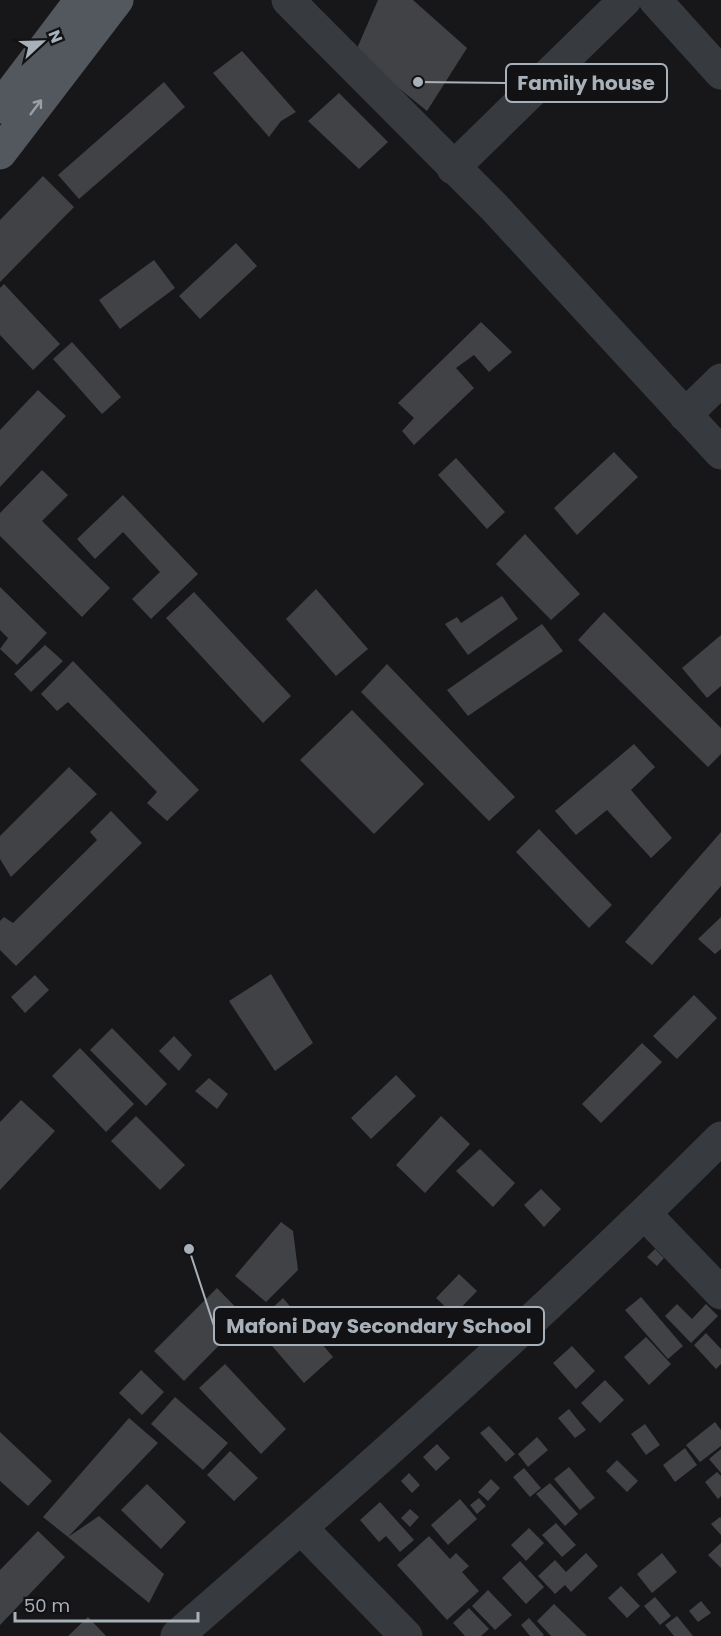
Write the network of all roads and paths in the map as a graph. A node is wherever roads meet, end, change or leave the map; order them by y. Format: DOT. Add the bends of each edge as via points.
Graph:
graph roads {
  1 [pos="81,0"];
  2 [pos="117,0"];
  3 [pos="288,0"];
  4 [pos="626,0"];
  5 [pos="655,0"];
  6 [pos="721,73"];
  7 [pos="0,107"];
  8 [pos="0,153"];
  9 [pos="453,168"];
  10 [pos="721,380"];
  11 [pos="684,415"];
  12 [pos="721,453"];
  13 [pos="721,1138"];
  14 [pos="645,1214"];
  15 [pos="721,1293"];
  16 [pos="301,1528"];
  17 [pos="177,1636"];
  18 [pos="406,1636"];
  1 -- 7 [label="main road"];
  8 -- 2 [label="main road, one-way"];
  3 -- 9 [label="street"];
  4 -- 9 [label="street"];
  5 -- 6 [label="street"];
  9 -- 11 [label="street" via="494,207"];
  10 -- 11 [label="street"];
  11 -- 12 [label="street"];
  13 -- 14 [label="street"];
  14 -- 15 [label="street"];
  14 -- 16 [label="street"];
  16 -- 17 [label="street"];
  16 -- 18 [label="street"];
}
